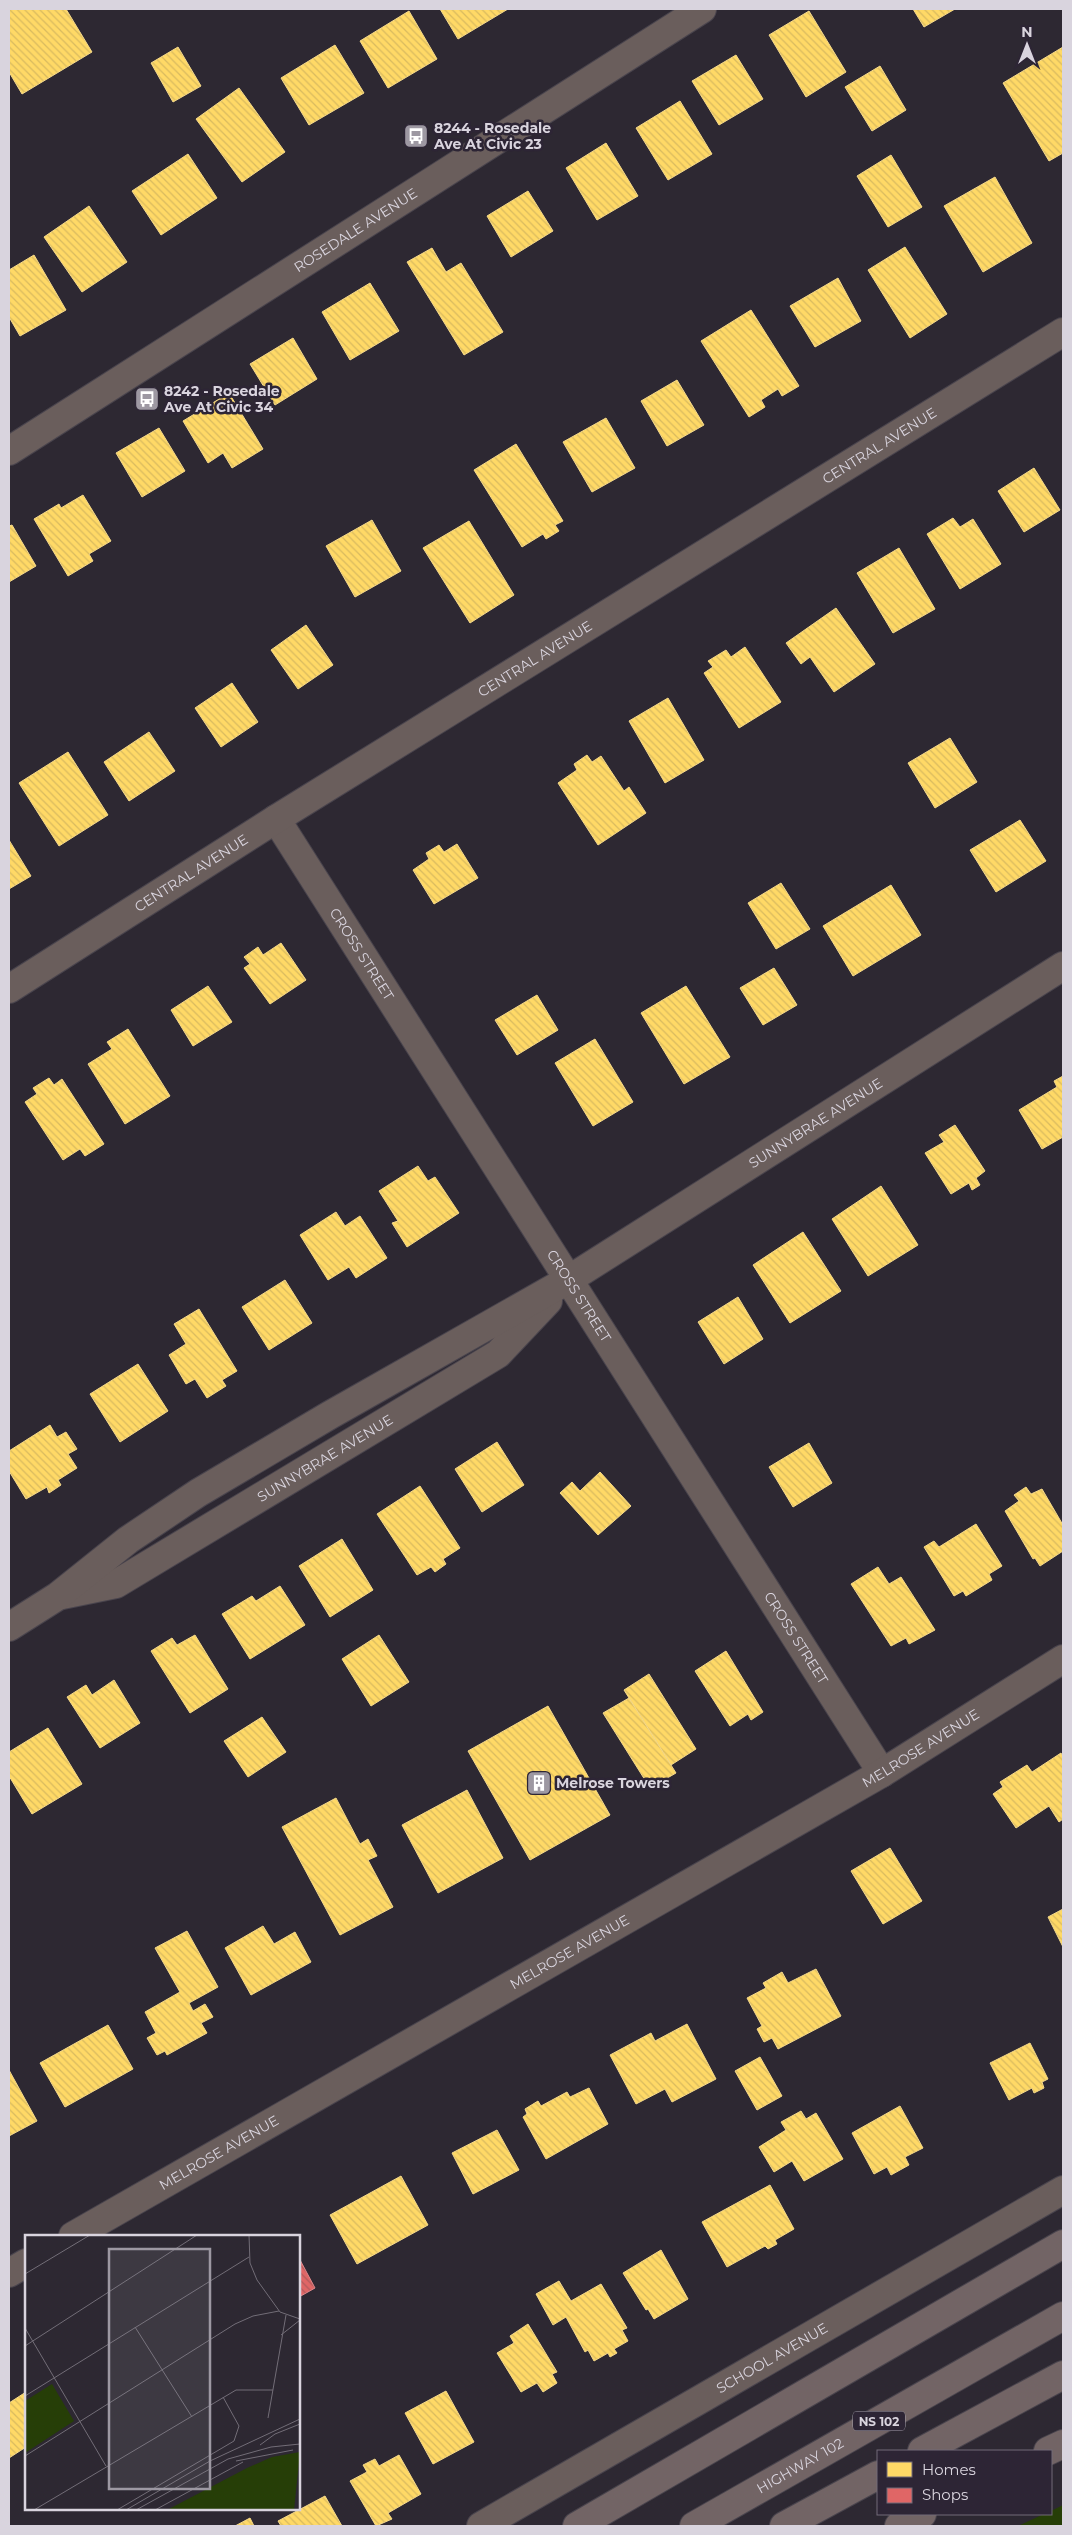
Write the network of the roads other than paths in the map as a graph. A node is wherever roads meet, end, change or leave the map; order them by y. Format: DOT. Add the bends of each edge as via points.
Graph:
graph roads {
  1 [pos="702,9"];
  2 [pos="1063,332"];
  3 [pos="9,451"];
  4 [pos="276,819"];
  5 [pos="1063,966"];
  6 [pos="9,988"];
  7 [pos="568,1280"];
  8 [pos="9,1627"];
  9 [pos="1063,1659"];
  10 [pos="882,1773"];
  11 [pos="1063,2190"];
  12 [pos="75,2235"];
  13 [pos="1063,2244"];
  14 [pos="25,2264"];
  15 [pos="9,2273"];
  16 [pos="1063,2316"];
  17 [pos="1063,2374"];
  18 [pos="1063,2444"];
  19 [pos="924,2450"];
  20 [pos="1050,2450"];
  21 [pos="877,2476"];
  22 [pos="920,2515"];
  23 [pos="481,2526"];
  24 [pos="577,2526"];
  25 [pos="694,2526"];
  26 [pos="784,2526"];
  27 [pos="899,2526"];
  1 -- 3 [label="street, ROSEDALE AVENUE"];
  2 -- 4 [label="street, CENTRAL AVENUE"];
  4 -- 6 [label="street, CENTRAL AVENUE"];
  4 -- 7 [label="street, CROSS STREET"];
  5 -- 7 [label="street, SUNNYBRAE AVENUE"];
  7 -- 8 [label="street, SUNNYBRAE AVENUE" via="198,1493 128,1540 58,1596"];
  7 -- 10 [label="street, CROSS STREET"];
  9 -- 10 [label="street, MELROSE AVENUE"];
  10 -- 12 [label="street, MELROSE AVENUE"];
  11 -- 23 [label="street, SCHOOL AVENUE"];
  13 -- 24 [label="highway"];
  14 -- 15 [label="street"];
  16 -- 25 [label="highway, HIGHWAY 102 / NS 102"];
  17 -- 19 [label="highway"];
  18 -- 20 [label="highway"];
  21 -- 26 [label="highway"];
  22 -- 27 [label="highway"];
}
